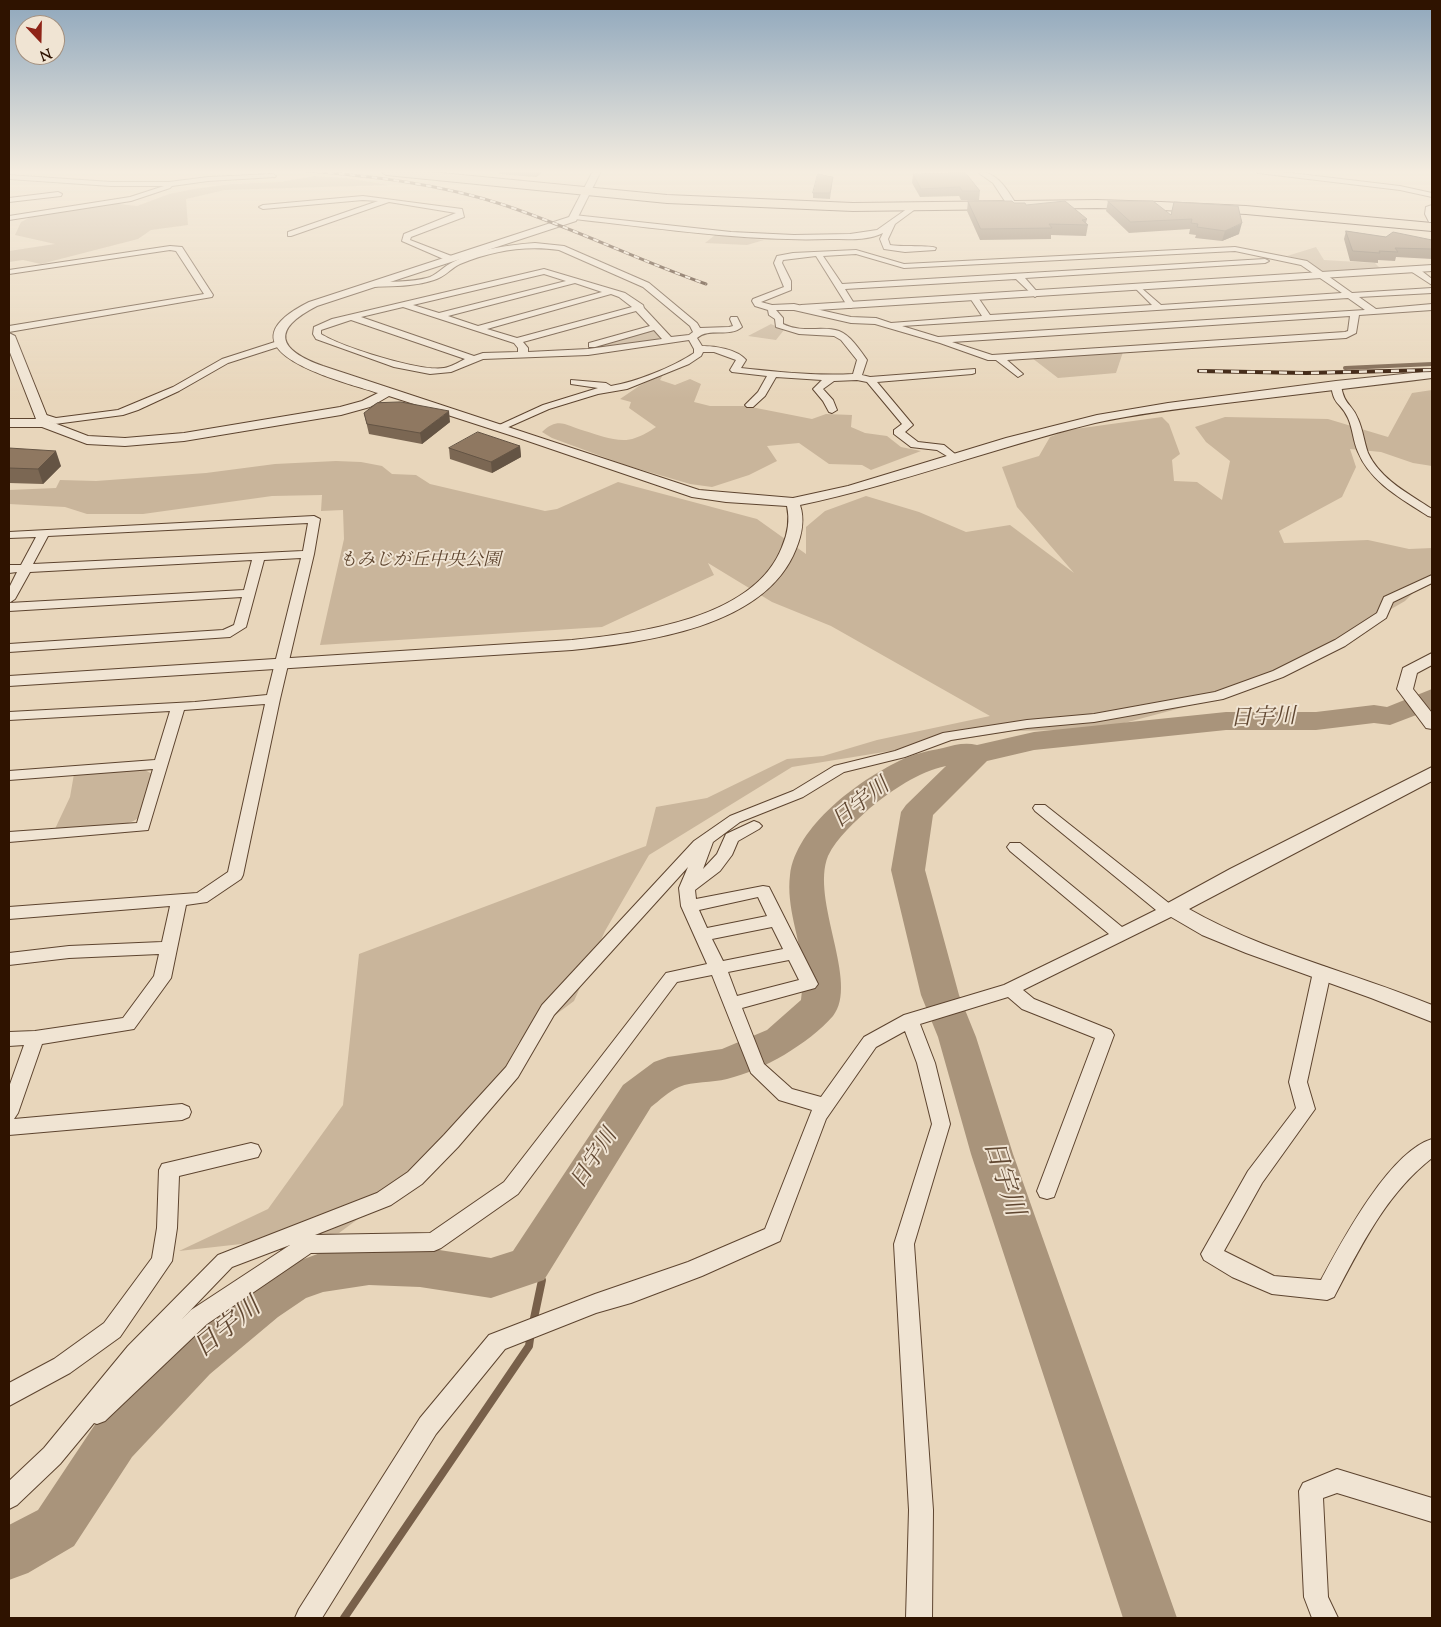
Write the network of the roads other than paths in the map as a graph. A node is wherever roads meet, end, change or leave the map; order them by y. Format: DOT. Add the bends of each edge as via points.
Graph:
graph roads {
  1 [pos="422,247"];
  2 [pos="487,247"];
  3 [pos="524,247"];
  4 [pos="557,247"];
  5 [pos="887,247"];
  6 [pos="932,248"];
  7 [pos="818,254"];
  8 [pos="1092,256"];
  9 [pos="451,258"];
  10 [pos="1296,260"];
  11 [pos="948,264"];
  12 [pos="1151,268"];
  13 [pos="1432,268"];
  14 [pos="1414,270"];
  15 [pos="1108,271"];
  16 [pos="9,272"];
  17 [pos="1018,276"];
  18 [pos="1323,276"];
  19 [pos="578,280"];
  20 [pos="961,280"];
  21 [pos="1432,283"];
  22 [pos="369,285"];
  23 [pos="1172,286"];
  24 [pos="840,287"];
  25 [pos="788,288"];
  26 [pos="1139,288"];
  27 [pos="1432,290"];
  28 [pos="610,292"];
  29 [pos="1035,294"];
  30 [pos="1349,295"];
  31 [pos="974,298"];
  32 [pos="403,305"];
  33 [pos="851,305"];
  34 [pos="1193,305"];
  35 [pos="640,307"];
  36 [pos="1159,307"];
  37 [pos="772,308"];
  38 [pos="801,308"];
  39 [pos="1432,308"];
  40 [pos="1373,312"];
  41 [pos="1355,313"];
  42 [pos="1054,314"];
  43 [pos="439,316"];
  44 [pos="352,317"];
  45 [pos="988,318"];
  46 [pos="734,319"];
  47 [pos="1214,322"];
  48 [pos="885,324"];
  49 [pos="1167,325"];
  50 [pos="480,328"];
  51 [pos="656,328"];
  52 [pos="9,329"];
  53 [pos="1072,332"];
  54 [pos="695,334"];
  55 [pos="9,336"];
  56 [pos="937,340"];
  57 [pos="517,341"];
  58 [pos="670,341"];
  59 [pos="281,343"];
  60 [pos="640,346"];
  61 [pos="1190,346"];
  62 [pos="699,349"];
  63 [pos="588,352"];
  64 [pos="570,353"];
  65 [pos="523,354"];
  66 [pos="647,356"];
  67 [pos="998,357"];
  68 [pos="471,358"];
  69 [pos="588,363"];
  70 [pos="972,370"];
  71 [pos="773,374"];
  72 [pos="1018,374"];
  73 [pos="1432,375"];
  74 [pos="857,377"];
  75 [pos="831,378"];
  76 [pos="870,380"];
  77 [pos="574,382"];
  78 [pos="630,384"];
  79 [pos="1336,385"];
  80 [pos="388,392"];
  81 [pos="742,394"];
  82 [pos="759,396"];
  83 [pos="750,405"];
  84 [pos="832,410"];
  85 [pos="42,419"];
  86 [pos="9,423"];
  87 [pos="500,427"];
  88 [pos="955,458"];
  89 [pos="793,502"];
  90 [pos="1432,514"];
  91 [pos="44,533"];
  92 [pos="9,535"];
  93 [pos="308,554"];
  94 [pos="259,557"];
  95 [pos="24,568"];
  96 [pos="9,569"];
  97 [pos="1432,579"];
  98 [pos="248,593"];
  99 [pos="9,599"];
  100 [pos="9,608"];
  101 [pos="9,648"];
  102 [pos="1432,658"];
  103 [pos="283,663"];
  104 [pos="9,681"];
  105 [pos="273,699"];
  106 [pos="178,706"];
  107 [pos="9,716"];
  108 [pos="1432,724"];
  109 [pos="160,764"];
  110 [pos="1432,773"];
  111 [pos="9,775"];
  112 [pos="1040,808"];
  113 [pos="754,826"];
  114 [pos="9,837"];
  115 [pos="708,839"];
  116 [pos="1015,847"];
  117 [pos="687,888"];
  118 [pos="179,901"];
  119 [pos="689,906"];
  120 [pos="1170,910"];
  121 [pos="9,913"];
  122 [pos="777,920"];
  123 [pos="701,935"];
  124 [pos="1121,936"];
  125 [pos="168,948"];
  126 [pos="794,953"];
  127 [pos="9,959"];
  128 [pos="716,967"];
  129 [pos="1322,972"];
  130 [pos="1010,989"];
  131 [pos="731,1004"];
  132 [pos="1432,1014"];
  133 [pos="917,1018"];
  134 [pos="35,1038"];
  135 [pos="9,1039"];
  136 [pos="825,1106"];
  137 [pos="182,1112"];
  138 [pos="9,1113"];
  139 [pos="9,1126"];
  140 [pos="1432,1147"];
  141 [pos="251,1151"];
  142 [pos="1047,1191"];
  143 [pos="9,1395"];
  144 [pos="52,1456"];
  145 [pos="9,1497"];
  146 [pos="1432,1510"];
  147 [pos="308,1618"];
  148 [pos="919,1618"];
  149 [pos="1324,1618"];
  1 -- 9 [label="street"];
  2 -- 9 [label="street"];
  3 -- 22 [label="street" via="454,264 426,280"];
  4 -- 54 [label="street" via="646,285 694,325"];
  5 -- 6 [label="street" via="905,250"];
  7 -- 11 [label="street" via="862,253 904,266"];
  7 -- 24 [label="street"];
  7 -- 25 [label="street" via="793,255 778,260"];
  8 -- 10 [label="street" via="1226,248"];
  8 -- 11 [label="street"];
  8 -- 15 [label="street"];
  9 -- 22 [label="street"];
  10 -- 12 [label="street"];
  10 -- 18 [label="street"];
  11 -- 20 [label="street"];
  12 -- 15 [label="street"];
  12 -- 23 [label="street"];
  13 -- 14 [label="street"];
  14 -- 18 [label="street"];
  14 -- 21 [label="street"];
  15 -- 17 [label="street"];
  16 -- 52 [label="street" via="170,248 179,249 209,294"];
  17 -- 20 [label="street"];
  17 -- 29 [label="street"];
  18 -- 23 [label="street"];
  18 -- 30 [label="street"];
  19 -- 28 [label="street"];
  19 -- 32 [label="street" via="554,272 535,272"];
  19 -- 43 [label="street"];
  20 -- 24 [label="street"];
  22 -- 59 [label="street" via="298,312 285,321"];
  23 -- 26 [label="street"];
  24 -- 33 [label="street"];
  25 -- 37 [label="street" via="756,301 759,306"];
  25 -- 38 [label="street"];
  26 -- 29 [label="street"];
  26 -- 36 [label="street"];
  27 -- 30 [label="street"];
  28 -- 35 [label="street" via="622,294"];
  28 -- 50 [label="street"];
  29 -- 31 [label="street"];
  30 -- 34 [label="street"];
  30 -- 40 [label="street"];
  31 -- 33 [label="street"];
  31 -- 45 [label="street"];
  32 -- 43 [label="street"];
  32 -- 44 [label="street"];
  33 -- 38 [label="street"];
  34 -- 36 [label="street"];
  34 -- 47 [label="street"];
  35 -- 51 [label="street"];
  35 -- 57 [label="street"];
  36 -- 42 [label="street"];
  37 -- 38 [label="street"];
  37 -- 74 [label="street" via="783,328 842,336 862,360"];
  38 -- 48 [label="street" via="842,319"];
  39 -- 40 [label="street"];
  40 -- 41 [label="street"];
  41 -- 47 [label="street"];
  41 -- 61 [label="street" via="1352,333 1346,335"];
  42 -- 45 [label="street"];
  42 -- 53 [label="street"];
  43 -- 50 [label="street"];
  44 -- 68 [label="street"];
  44 -- 68 [label="street" via="324,325 317,329 317,334 416,369 446,370"];
  45 -- 48 [label="street"];
  46 -- 54 [label="street" via="738,327"];
  47 -- 49 [label="street"];
  48 -- 56 [label="street"];
  49 -- 53 [label="street"];
  49 -- 61 [label="street"];
  50 -- 57 [label="street"];
  51 -- 58 [label="street"];
  51 -- 64 [label="street"];
  53 -- 56 [label="street"];
  54 -- 58 [label="street"];
  54 -- 62 [label="street"];
  55 -- 85 [label="street"];
  56 -- 67 [label="street" via="981,356"];
  57 -- 65 [label="street" via="523,348"];
  58 -- 60 [label="street"];
  59 -- 80 [label="street" via="293,357"];
  59 -- 85 [label="street" via="225,362 135,408 55,421"];
  60 -- 63 [label="street"];
  60 -- 66 [label="street"];
  61 -- 67 [label="street"];
  62 -- 71 [label="street" via="715,349 739,358 741,360 735,370"];
  62 -- 78 [label="street" via="698,354 686,362"];
  63 -- 64 [label="street"];
  63 -- 69 [label="street"];
  64 -- 65 [label="street"];
  65 -- 68 [label="street"];
  67 -- 72 [label="street"];
  70 -- 76 [label="street"];
  71 -- 75 [label="street"];
  71 -- 82 [label="street"];
  73 -- 79 [label="street"];
  74 -- 75 [label="street"];
  74 -- 76 [label="street"];
  75 -- 84 [label="street" via="818,388"];
  76 -- 88 [label="street" via="908,425 898,432 915,445 940,447"];
  77 -- 78 [label="street" via="606,386"];
  78 -- 87 [label="street" via="546,407"];
  79 -- 88 [label="street" via="1097,419"];
  79 -- 90 [label="street" via="1338,399 1353,417 1363,452 1371,466 1388,484"];
  80 -- 85 [label="street" via="366,404 341,411 149,441 87,440 55,429"];
  80 -- 87 [label="street"];
  81 -- 82 [label="street"];
  82 -- 83 [label="street"];
  85 -- 86 [label="street"];
  87 -- 89 [label="street" via="697,494"];
  88 -- 89 [label="street" via="852,490"];
  89 -- 103 [label="street" via="796,520 787,554 772,578 737,604 701,621 654,634 572,645"];
  91 -- 92 [label="street"];
  91 -- 93 [label="street" via="314,519"];
  91 -- 95 [label="street"];
  93 -- 94 [label="street"];
  93 -- 103 [label="street"];
  94 -- 95 [label="street"];
  94 -- 98 [label="street"];
  95 -- 96 [label="street"];
  95 -- 99 [label="street"];
  97 -- 115 [label="street" via="1388,600 1382,615 1340,643 1278,674 1218,696 1094,718 948,736 900,754 839,769 798,794 735,819"];
  98 -- 100 [label="street"];
  98 -- 101 [label="street" via="240,627 226,634"];
  102 -- 108 [label="street" via="1409,671 1405,689"];
  103 -- 104 [label="street"];
  103 -- 105 [label="street"];
  105 -- 106 [label="street"];
  105 -- 118 [label="street" via="235,876 201,898"];
  106 -- 107 [label="street"];
  106 -- 109 [label="street"];
  109 -- 111 [label="street"];
  109 -- 114 [label="street" via="142,827"];
  110 -- 120 [label="street" via="1220,880"];
  112 -- 120 [label="street"];
  113 -- 117 [label="street" via="730,838 726,855 710,873"];
  115 -- 117 [label="street"];
  115 -- 144 [label="street" via="548,1010 512,1072 415,1178 384,1199 226,1261 136,1353"];
  116 -- 124 [label="street"];
  117 -- 119 [label="street"];
  118 -- 121 [label="street"];
  118 -- 125 [label="street"];
  119 -- 122 [label="street" via="763,891"];
  119 -- 123 [label="street"];
  120 -- 124 [label="street"];
  120 -- 129 [label="street" via="1253,948"];
  122 -- 123 [label="street"];
  122 -- 126 [label="street"];
  123 -- 128 [label="street"];
  124 -- 130 [label="street"];
  125 -- 127 [label="street" via="69,952"];
  125 -- 134 [label="street" via="162,978 128,1024"];
  126 -- 128 [label="street"];
  126 -- 131 [label="street" via="809,984"];
  128 -- 131 [label="street"];
  128 -- 144 [label="street" via="672,977 511,1188 434,1242 308,1244 199,1317"];
  129 -- 132 [label="street"];
  129 -- 140 [label="street" via="1298,1082 1306,1109 1255,1177 1211,1254 1272,1285 1328,1290 1371,1209 1394,1180"];
  130 -- 133 [label="street"];
  130 -- 142 [label="street" via="1028,1004 1105,1035"];
  131 -- 136 [label="street" via="757,1068 786,1095"];
  133 -- 136 [label="street" via="870,1042"];
  133 -- 148 [label="street" via="941,1124 904,1244 921,1510"];
  134 -- 135 [label="street"];
  134 -- 138 [label="street"];
  136 -- 147 [label="street" via="818,1116 774,1235 695,1269 497,1342 428,1426"];
  137 -- 139 [label="street"];
  141 -- 143 [label="street" via="169,1170 162,1261 112,1330 62,1366"];
  144 -- 145 [label="street"];
  146 -- 149 [label="street" via="1337,1481 1311,1491 1316,1597"];
}
